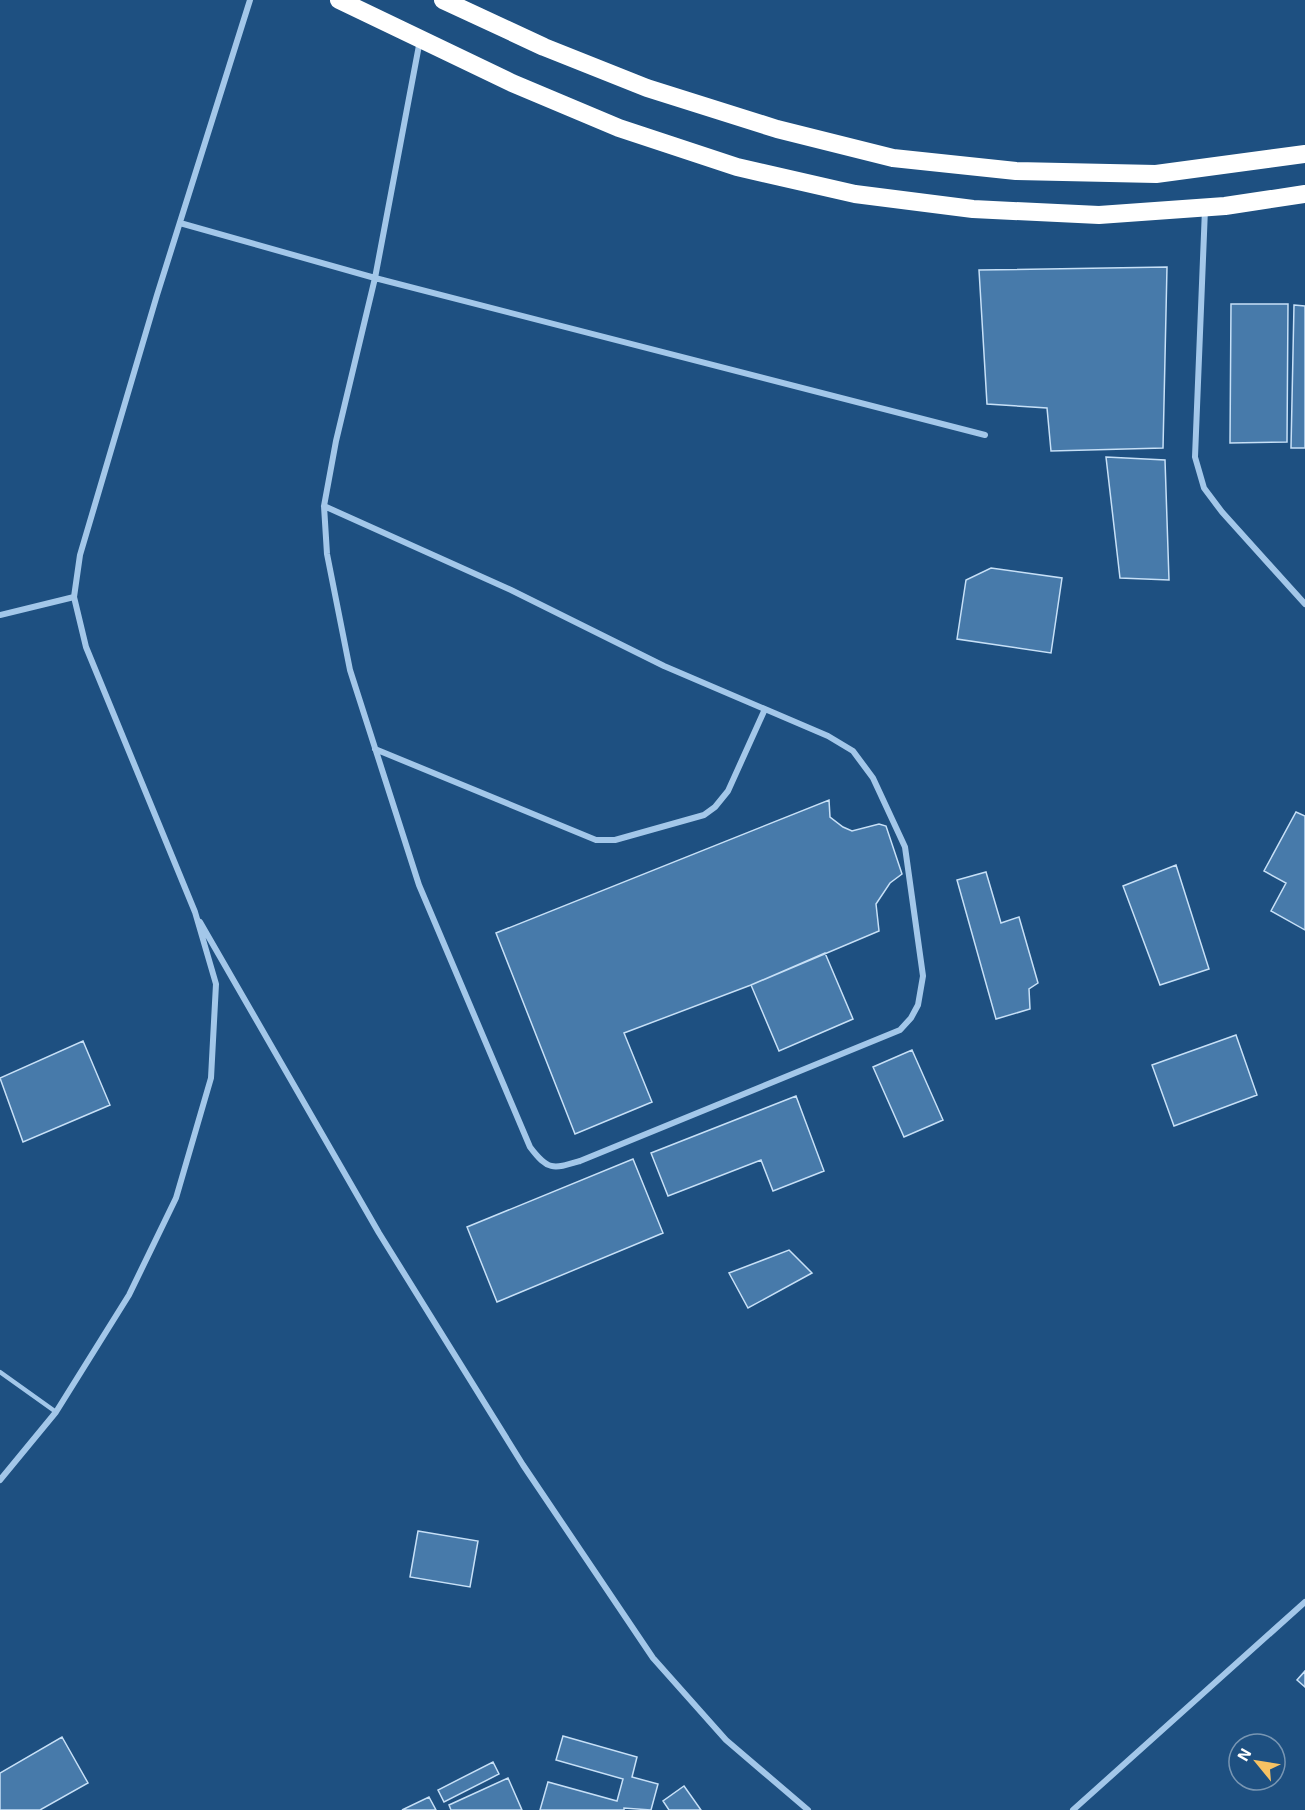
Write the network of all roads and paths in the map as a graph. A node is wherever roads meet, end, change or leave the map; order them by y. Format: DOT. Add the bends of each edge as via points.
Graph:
graph roads {
  1 [pos="250,0"];
  2 [pos="339,0"];
  3 [pos="443,0"];
  4 [pos="420,38"];
  5 [pos="1305,154"];
  6 [pos="1305,194"];
  7 [pos="1205,207"];
  8 [pos="180,223"];
  9 [pos="375,278"];
  10 [pos="985,435"];
  11 [pos="324,506"];
  12 [pos="74,597"];
  13 [pos="1305,604"];
  14 [pos="0,615"];
  15 [pos="765,709"];
  16 [pos="375,749"];
  17 [pos="195,912"];
  18 [pos="0,1372"];
  19 [pos="56,1412"];
  20 [pos="0,1480"];
  21 [pos="1305,1602"];
  22 [pos="808,1810"];
  23 [pos="1073,1810"];
  1 -- 8 [label="street"];
  2 -- 4 [label="highway"];
  3 -- 5 [label="highway" via="544,47 647,88 777,129 893,158 1016,171 1156,174"];
  4 -- 7 [label="highway" via="619,129 737,167 855,194 973,209 1099,215"];
  4 -- 9 [label="street"];
  6 -- 7 [label="highway"];
  7 -- 13 [label="street" via="1196,457 1204,488"];
  8 -- 9 [label="street"];
  8 -- 12 [label="street" via="80,555"];
  9 -- 10 [label="street"];
  9 -- 11 [label="street"];
  11 -- 15 [label="street" via="511,590 664,666"];
  11 -- 16 [label="street" via="327,554 350,670"];
  12 -- 14 [label="street"];
  12 -- 17 [label="street" via="86,646"];
  15 -- 16 [label="street" via="728,791 715,807 704,815 615,840 596,840"];
  15 -- 16 [label="street" via="853,751 873,778 905,847 923,976 918,1005 900,1030 557,1168 541,1162 530,1147 419,885"];
  17 -- 19 [label="street" via="216,984 211,1078 176,1198 129,1295"];
  17 -- 22 [label="street" via="379,1233 523,1465 646,1648 726,1740"];
  18 -- 19 [label="lane"];
  19 -- 20 [label="street"];
  21 -- 23 [label="street"];
}
